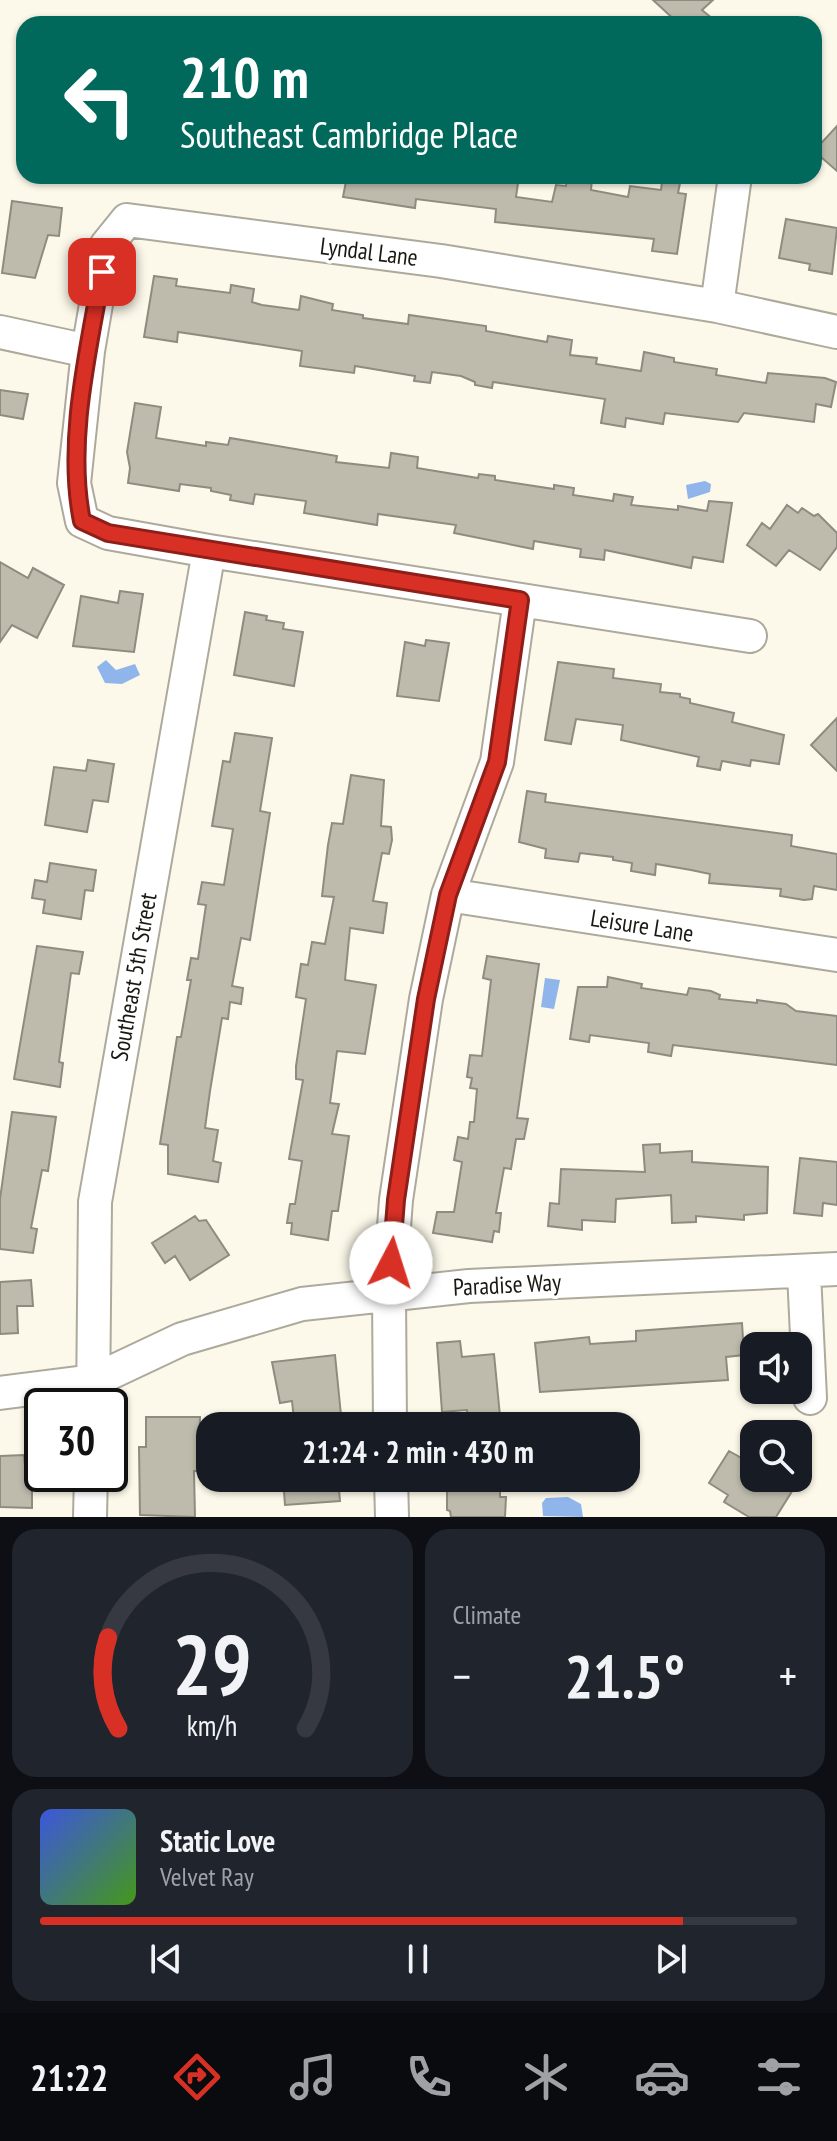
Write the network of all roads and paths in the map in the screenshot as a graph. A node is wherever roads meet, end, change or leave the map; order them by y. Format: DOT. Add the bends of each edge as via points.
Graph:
graph roads {
  1 [pos="734,184"];
  2 [pos="717,306"];
  3 [pos="0,332"];
  4 [pos="837,332"];
  5 [pos="88,351"];
  6 [pos="209,551"];
  7 [pos="520,600"];
  8 [pos="750,636"];
  9 [pos="448,895"];
  10 [pos="837,955"];
  11 [pos="837,1269"];
  12 [pos="804,1273"];
  13 [pos="389,1294"];
  14 [pos="807,1332"];
  15 [pos="93,1388"];
  16 [pos="103,1388"];
  17 [pos="0,1393"];
  18 [pos="24,1393"];
  19 [pos="390,1412"];
  20 [pos="91,1492"];
  21 [pos="391,1492"];
  22 [pos="90,1517"];
  23 [pos="392,1517"];
  1 -- 2 [label="street"];
  2 -- 4 [label="street, Lyndal Lane"];
  2 -- 5 [label="street, Lyndal Lane" via="441,261 127,220 106,246"];
  3 -- 5 [label="street"];
  5 -- 6 [label="street" via="74,483 82,521 108,533"];
  6 -- 7 [label="street"];
  6 -- 15 [label="street, Southeast 5th Street" via="95,1202"];
  7 -- 8 [label="street"];
  7 -- 9 [label="street" via="497,762"];
  9 -- 10 [label="street, Leisure Lane"];
  9 -- 13 [label="street" via="426,999 396,1200"];
  11 -- 12 [label="street, Paradise Way"];
  12 -- 13 [label="street, Paradise Way"];
  12 -- 14 [label="street"];
  13 -- 16 [label="street, Paradise Way" via="302,1304 182,1339"];
  13 -- 19 [label="street"];
  17 -- 18 [label="street, Paradise Way"];
  20 -- 22 [label="street"];
  21 -- 23 [label="street"];
}
